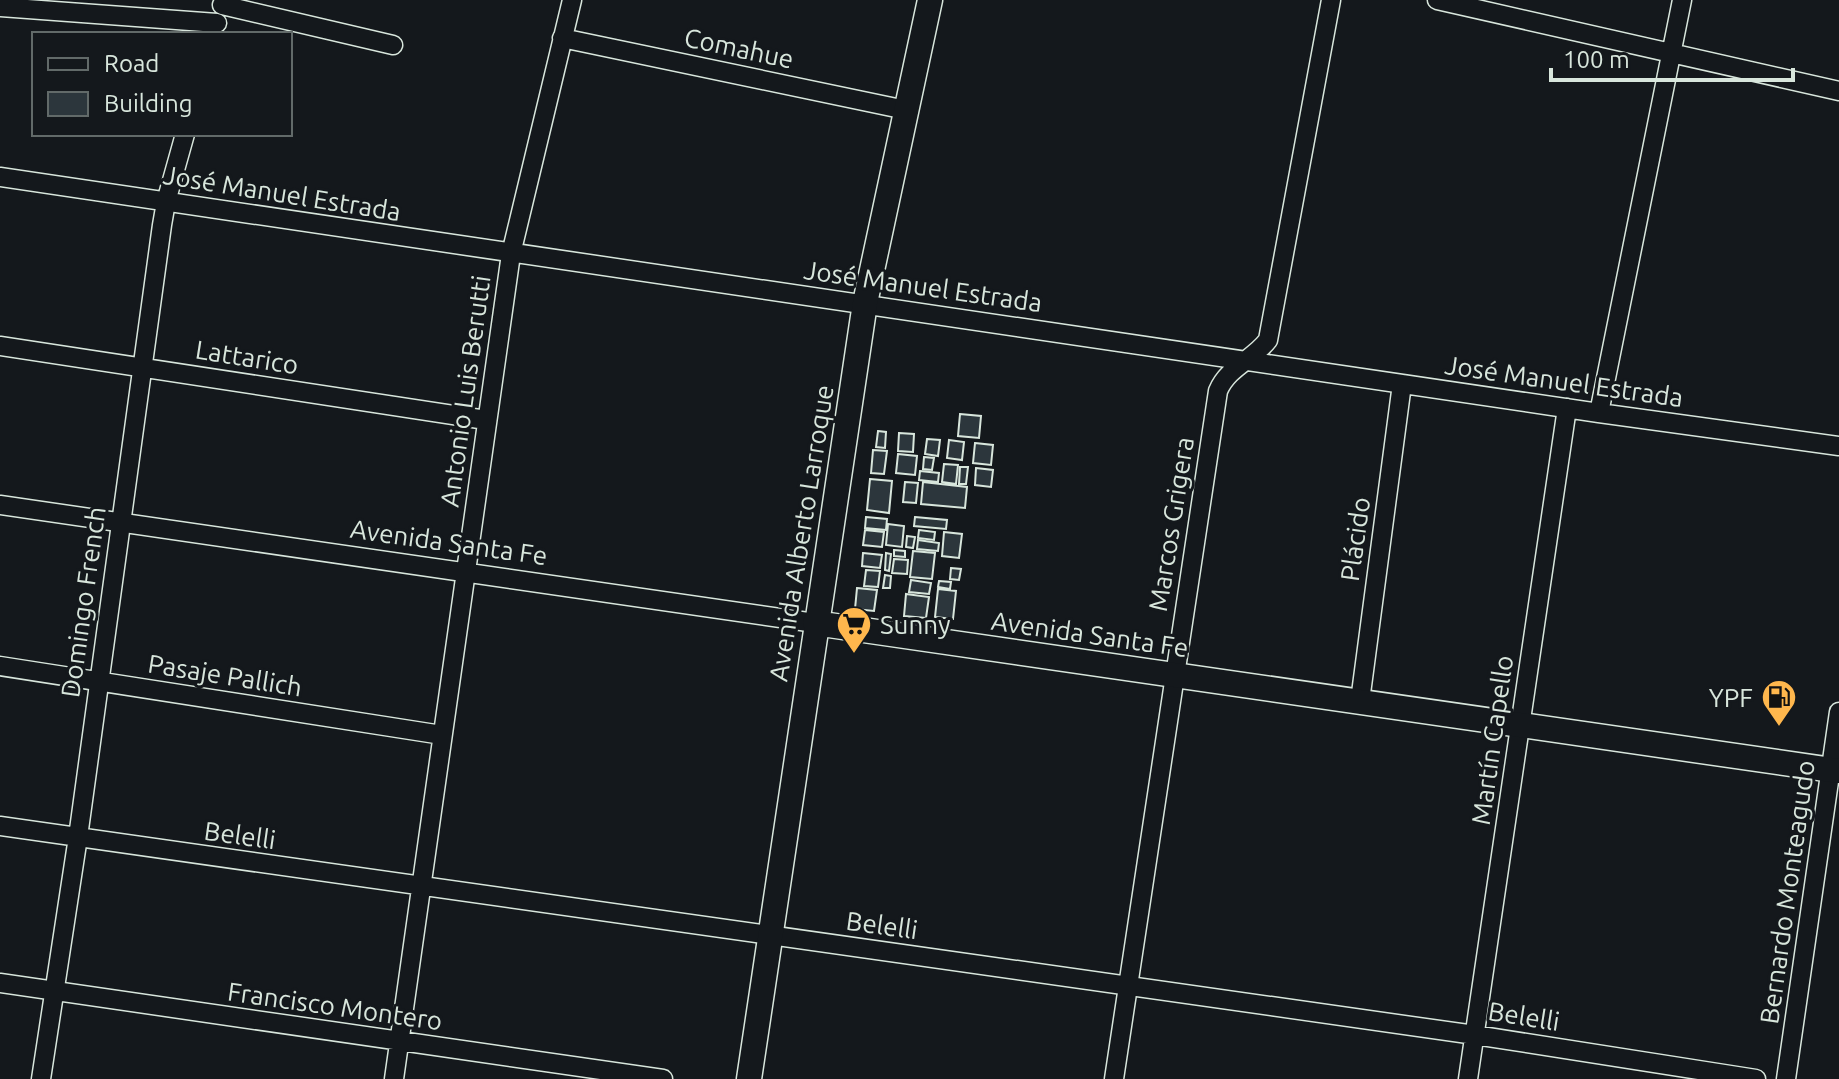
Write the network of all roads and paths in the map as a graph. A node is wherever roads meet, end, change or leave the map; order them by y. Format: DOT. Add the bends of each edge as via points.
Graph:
graph roads {
  1 [pos="572,0"];
  2 [pos="930,0"];
  3 [pos="1331,0"];
  4 [pos="1437,0"];
  5 [pos="1682,0"];
  6 [pos="0,7"];
  7 [pos="219,16"];
  8 [pos="562,38"];
  9 [pos="393,45"];
  10 [pos="1671,54"];
  11 [pos="1839,91"];
  12 [pos="906,110"];
  13 [pos="184,136"];
  14 [pos="0,177"];
  15 [pos="166,202"];
  16 [pos="511,254"];
  17 [pos="865,303"];
  18 [pos="0,346"];
  19 [pos="1246,360"];
  20 [pos="142,367"];
  21 [pos="1402,384"];
  22 [pos="1567,408"];
  23 [pos="1599,413"];
  24 [pos="486,420"];
  25 [pos="1839,446"];
  26 [pos="0,505"];
  27 [pos="120,522"];
  28 [pos="465,572"];
  29 [pos="815,623"];
  30 [pos="0,666"];
  31 [pos="1173,674"];
  32 [pos="98,681"];
  33 [pos="1360,701"];
  34 [pos="1839,712"];
  35 [pos="1521,725"];
  36 [pos="442,735"];
  37 [pos="1835,771"];
  38 [pos="0,826"];
  39 [pos="78,837"];
  40 [pos="422,887"];
  41 [pos="769,935"];
  42 [pos="0,983"];
  43 [pos="1128,985"];
  44 [pos="55,992"];
  45 [pos="1475,1035"];
  46 [pos="399,1042"];
  47 [pos="41,1079"];
  48 [pos="394,1079"];
  49 [pos="663,1079"];
  50 [pos="749,1079"];
  51 [pos="1114,1079"];
  52 [pos="1468,1079"];
  53 [pos="1756,1079"];
  54 [pos="1786,1079"];
  1 -- 8 [label="street, Antonio Luis Berutti"];
  2 -- 12 [label="main road, Avenida Alberto Larroque"];
  3 -- 19 [label="street, Marcos Grigera" via="1268,340"];
  4 -- 10 [label="street"];
  5 -- 10 [label="street"];
  6 -- 7 [label="street"];
  7 -- 9 [label="street"];
  8 -- 12 [label="street, Comahue"];
  8 -- 16 [label="street, Antonio Luis Berutti"];
  10 -- 11 [label="street"];
  10 -- 23 [label="street"];
  12 -- 17 [label="main road, Avenida Alberto Larroque"];
  13 -- 15 [label="street, Domingo French"];
  14 -- 15 [label="street, José Manuel Estrada"];
  15 -- 16 [label="street, José Manuel Estrada"];
  15 -- 20 [label="street, Domingo French"];
  16 -- 17 [label="street, José Manuel Estrada"];
  16 -- 24 [label="street, Antonio Luis Berutti"];
  17 -- 19 [label="street, José Manuel Estrada"];
  17 -- 29 [label="main road, Avenida Alberto Larroque"];
  18 -- 20 [label="street, Lattarico"];
  19 -- 21 [label="street, José Manuel Estrada"];
  19 -- 31 [label="street, Marcos Grigera" via="1228,373 1218,391"];
  20 -- 24 [label="street, Lattarico"];
  20 -- 27 [label="street, Domingo French"];
  21 -- 22 [label="street, José Manuel Estrada"];
  21 -- 33 [label="street, Plácido"];
  22 -- 23 [label="street, José Manuel Estrada"];
  22 -- 35 [label="street, Martín Capello"];
  23 -- 25 [label="street, José Manuel Estrada"];
  24 -- 28 [label="street, Antonio Luis Berutti"];
  26 -- 27 [label="street, Avenida Santa Fe"];
  27 -- 28 [label="street, Avenida Santa Fe"];
  27 -- 32 [label="street, Domingo French"];
  28 -- 29 [label="street, Avenida Santa Fe"];
  28 -- 36 [label="street, Antonio Luis Berutti"];
  29 -- 31 [label="main road, Avenida Santa Fe"];
  29 -- 41 [label="main road, Avenida Alberto Larroque"];
  30 -- 32 [label="street, Pasaje Pallich"];
  31 -- 33 [label="main road, Avenida Santa Fe"];
  31 -- 43 [label="street, Marcos Grigera"];
  32 -- 36 [label="street, Pasaje Pallich"];
  32 -- 39 [label="street, Domingo French"];
  33 -- 35 [label="main road, Avenida Santa Fe"];
  34 -- 37 [label="street, Bernardo Monteagudo"];
  35 -- 37 [label="main road, Avenida Santa Fe"];
  35 -- 45 [label="street, Martín Capello"];
  36 -- 40 [label="street, Antonio Luis Berutti"];
  37 -- 54 [label="street, Bernardo Monteagudo"];
  38 -- 39 [label="street, Belelli"];
  39 -- 40 [label="street, Belelli"];
  39 -- 44 [label="street, Domingo French"];
  40 -- 41 [label="street, Belelli"];
  40 -- 46 [label="street, Antonio Luis Berutti"];
  41 -- 43 [label="street, Belelli"];
  41 -- 50 [label="main road, Avenida Alberto Larroque"];
  42 -- 44 [label="street, Francisco Montero"];
  43 -- 45 [label="street, Belelli"];
  43 -- 51 [label="street, Marcos Grigera"];
  44 -- 46 [label="street, Francisco Montero"];
  44 -- 47 [label="street, Domingo French"];
  45 -- 52 [label="street, Martín Capello"];
  45 -- 53 [label="street, Belelli"];
  46 -- 48 [label="street, Antonio Luis Berutti"];
  46 -- 49 [label="street, Francisco Montero"];
}
